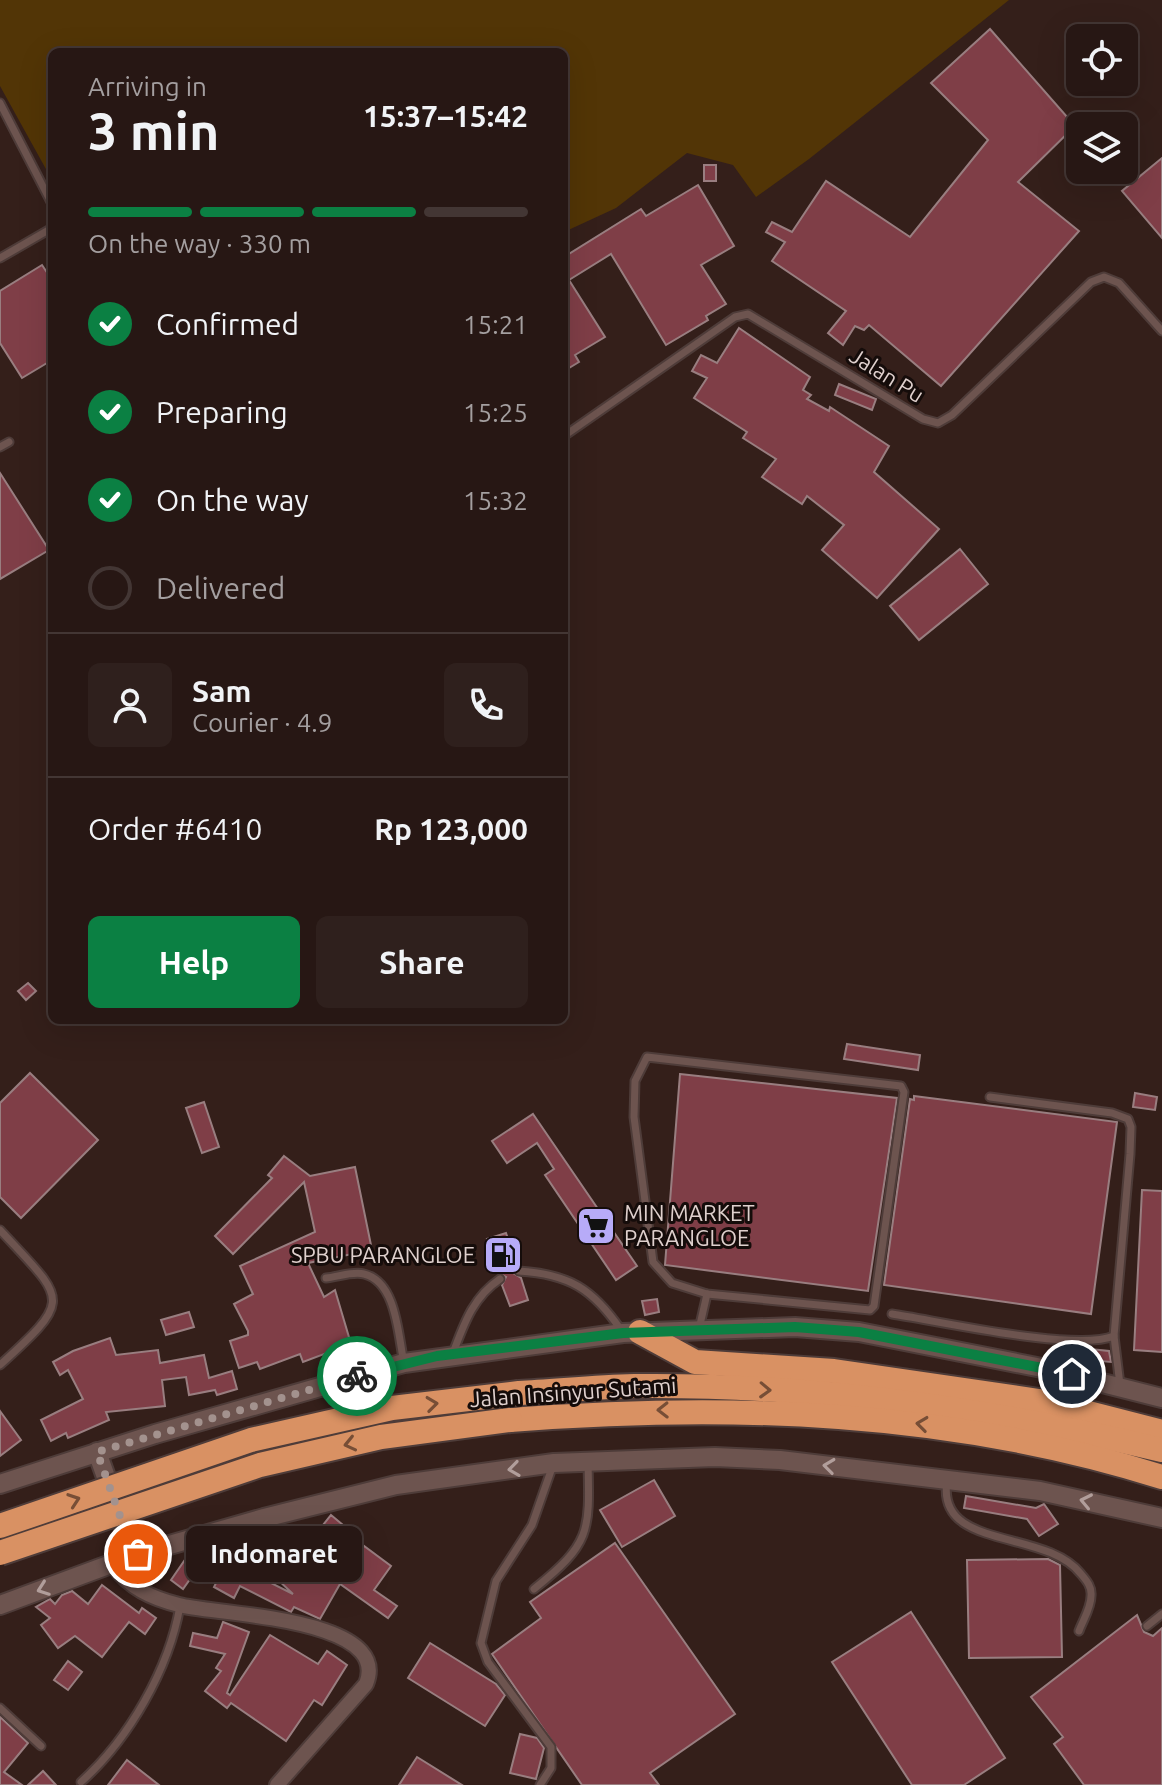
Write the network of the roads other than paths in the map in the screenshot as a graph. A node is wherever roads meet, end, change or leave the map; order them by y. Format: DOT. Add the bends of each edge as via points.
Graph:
graph roads {
  1 [pos="0,103"];
  2 [pos="48,196"];
  3 [pos="48,230"];
  4 [pos="0,258"];
  5 [pos="1162,331"];
  6 [pos="568,433"];
  7 [pos="9,442"];
  8 [pos="0,447"];
  9 [pos="990,1097"];
  10 [pos="0,1230"];
  11 [pos="519,1271"];
  12 [pos="326,1278"];
  13 [pos="500,1279"];
  14 [pos="707,1294"];
  15 [pos="892,1314"];
  16 [pos="699,1329"];
  17 [pos="632,1333"];
  18 [pos="1114,1336"];
  19 [pos="453,1353"];
  20 [pos="404,1363"];
  21 [pos="0,1365"];
  22 [pos="1120,1385"];
  23 [pos="1162,1398"];
  24 [pos="1162,1432"];
  25 [pos="1162,1450"];
  26 [pos="97,1452"];
  27 [pos="588,1461"];
  28 [pos="554,1463"];
  29 [pos="1162,1477"];
  30 [pos="947,1481"];
  31 [pos="0,1484"];
  32 [pos="1162,1518"];
  33 [pos="0,1526"];
  34 [pos="0,1553"];
  35 [pos="138,1554"];
  36 [pos="113,1565"];
  37 [pos="534,1589"];
  38 [pos="0,1605"];
  39 [pos="180,1605"];
  40 [pos="1162,1614"];
  41 [pos="1147,1626"];
  42 [pos="1079,1631"];
  43 [pos="0,1708"];
  44 [pos="41,1746"];
  45 [pos="81,1782"];
  46 [pos="277,1785"];
  47 [pos="540,1785"];
  1 -- 2 [label="lane"];
  3 -- 4 [label="lane"];
  5 -- 6 [label="lane, Jalan Pu" via="1119,283 1104,277 1091,282 938,423 748,314 735,317"];
  7 -- 8 [label="lane"];
  9 -- 18 [label="lane" via="1128,1119 1130,1154"];
  10 -- 21 [label="lane" via="42,1275 54,1298 44,1325"];
  11 -- 17 [label="lane" via="555,1273 604,1305"];
  12 -- 20 [label="lane" via="362,1273 381,1285"];
  13 -- 19 [label="lane" via="483,1290"];
  14 -- 14 [label="lane" via="672,1283 653,1262 634,1117 635,1081 647,1057 901,1086 874,1306 870,1310"];
  14 -- 16 [label="lane"];
  15 -- 18 [label="lane" via="1027,1336 1101,1341"];
  16 -- 17 [label="street"];
  16 -- 22 [label="street" via="859,1332"];
  17 -- 19 [label="street"];
  17 -- 24 [label="highway" via="695,1362 834,1371 1015,1398"];
  18 -- 22 [label="lane"];
  19 -- 20 [label="street"];
  20 -- 26 [label="street"];
  22 -- 23 [label="street"];
  33 -- 25 [label="highway, Jalan Insinyur Sutami, one-way, bridge" via="251,1440 392,1408 519,1393 633,1386 789,1390 922,1405"];
  26 -- 31 [label="street"];
  26 -- 35 [label="street"];
  27 -- 28 [label="street"];
  30 -- 27 [label="street, one-way" via="728,1457"];
  27 -- 37 [label="lane" via="590,1506 581,1544"];
  28 -- 35 [label="street, one-way" via="396,1485"];
  28 -- 47 [label="lane" via="532,1525 496,1581 481,1643 488,1662 551,1747 551,1768"];
  29 -- 34 [label="highway, Jalan Insinyur Sutami, one-way, bridge" via="1002,1436 925,1424 785,1411 628,1411 381,1437 260,1465"];
  32 -- 30 [label="street, one-way" via="1040,1491"];
  30 -- 42 [label="lane" via="944,1496 963,1525 1051,1550 1079,1570 1092,1598"];
  35 -- 36 [label="street"];
  36 -- 38 [label="street, one-way"];
  36 -- 39 [label="street" via="132,1587"];
  39 -- 45 [label="lane" via="174,1641 139,1708 105,1759"];
  39 -- 46 [label="street" via="318,1627 353,1643 368,1660 366,1684"];
  40 -- 41 [label="lane"];
  43 -- 44 [label="lane"];
}
